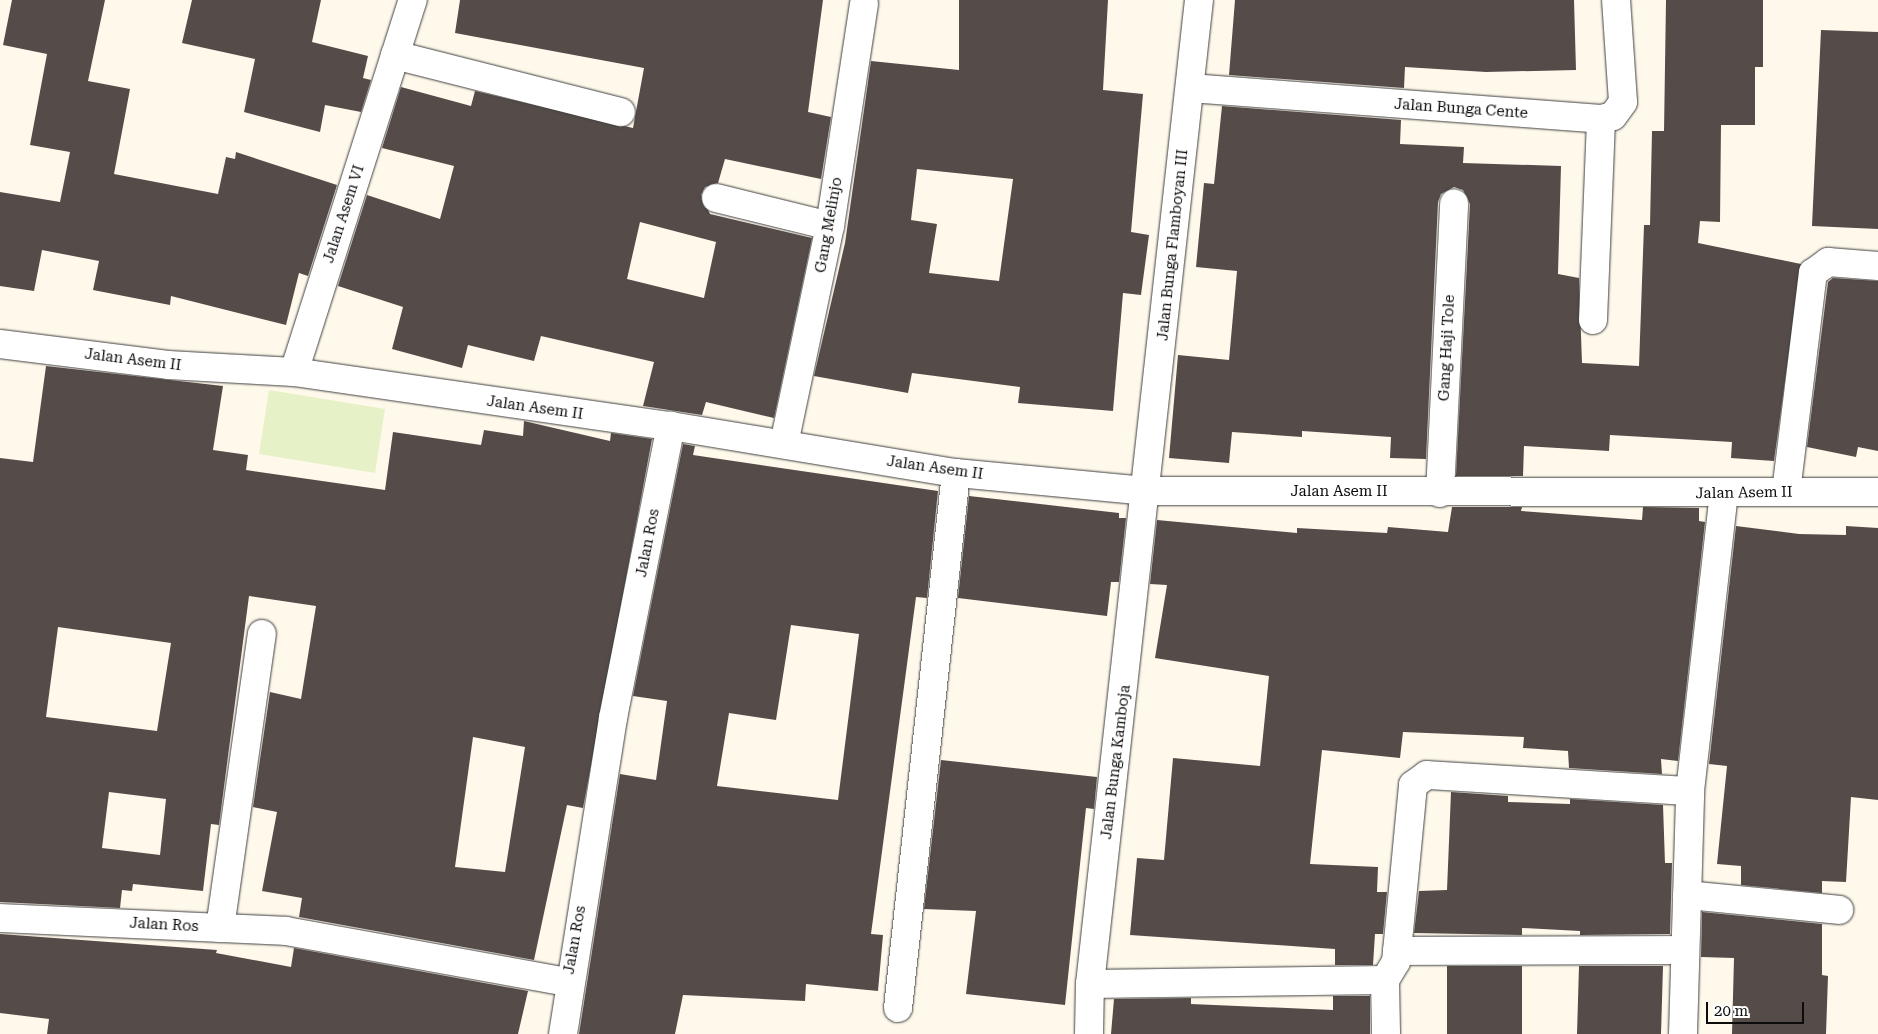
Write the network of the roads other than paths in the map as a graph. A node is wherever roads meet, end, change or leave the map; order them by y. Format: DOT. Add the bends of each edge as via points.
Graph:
graph roads {
  1 [pos="412,0"];
  2 [pos="1199,0"];
  3 [pos="1616,0"];
  4 [pos="864,4"];
  5 [pos="395,56"];
  6 [pos="1190,88"];
  7 [pos="621,112"];
  8 [pos="1601,119"];
  9 [pos="716,198"];
  10 [pos="1454,204"];
  11 [pos="830,226"];
  12 [pos="1878,266"];
  13 [pos="1593,320"];
  14 [pos="0,344"];
  15 [pos="294,372"];
  16 [pos="671,426"];
  17 [pos="784,444"];
  18 [pos="956,473"];
  19 [pos="1147,491"];
  20 [pos="1786,492"];
  21 [pos="1878,492"];
  22 [pos="1440,493"];
  23 [pos="1724,494"];
  24 [pos="262,634"];
  25 [pos="1690,791"];
  26 [pos="1687,895"];
  27 [pos="1839,910"];
  28 [pos="0,918"];
  29 [pos="220,928"];
  30 [pos="1685,950"];
  31 [pos="1397,951"];
  32 [pos="1385,980"];
  33 [pos="568,982"];
  34 [pos="1090,984"];
  35 [pos="898,1008"];
  36 [pos="563,1034"];
  37 [pos="1089,1034"];
  38 [pos="1386,1034"];
  39 [pos="1683,1034"];
  1 -- 5 [label="street, Jalan Asem VI"];
  2 -- 6 [label="street, Jalan Bunga Flamboyan III"];
  3 -- 8 [label="street" via="1623,102 1613,116"];
  4 -- 11 [label="street, Gang Melinjo"];
  5 -- 7 [label="street"];
  5 -- 15 [label="street, Jalan Asem VI"];
  6 -- 8 [label="street, Jalan Bunga Cente"];
  6 -- 19 [label="street, Jalan Bunga Flamboyan III"];
  8 -- 13 [label="street"];
  9 -- 11 [label="street"];
  10 -- 22 [label="street, Gang Haji Tole"];
  11 -- 17 [label="street, Gang Melinjo"];
  12 -- 20 [label="street" via="1828,262 1813,273"];
  14 -- 15 [label="street, Jalan Asem II" via="168,365"];
  15 -- 16 [label="street, Jalan Asem II"];
  16 -- 17 [label="street, Jalan Asem II"];
  16 -- 33 [label="street, Jalan Ros"];
  17 -- 18 [label="street, Jalan Asem II"];
  18 -- 19 [label="street, Jalan Asem II"];
  18 -- 35 [label="street"];
  19 -- 22 [label="street, Jalan Asem II"];
  19 -- 34 [label="street, Jalan Bunga Kamboja"];
  20 -- 21 [label="street, Jalan Asem II"];
  20 -- 23 [label="street, Jalan Asem II"];
  22 -- 23 [label="street, Jalan Asem II"];
  23 -- 25 [label="street"];
  24 -- 29 [label="street"];
  25 -- 26 [label="street"];
  25 -- 31 [label="street" via="1427,775 1418,779 1411,794"];
  26 -- 27 [label="street"];
  26 -- 30 [label="street"];
  28 -- 29 [label="street, Jalan Ros"];
  29 -- 33 [label="street, Jalan Ros" via="286,931"];
  30 -- 31 [label="street"];
  30 -- 39 [label="street"];
  31 -- 32 [label="street" via="1392,973"];
  32 -- 34 [label="street"];
  32 -- 38 [label="street"];
  33 -- 36 [label="street"];
  34 -- 37 [label="street, Jalan Bunga Kamboja"];
}
